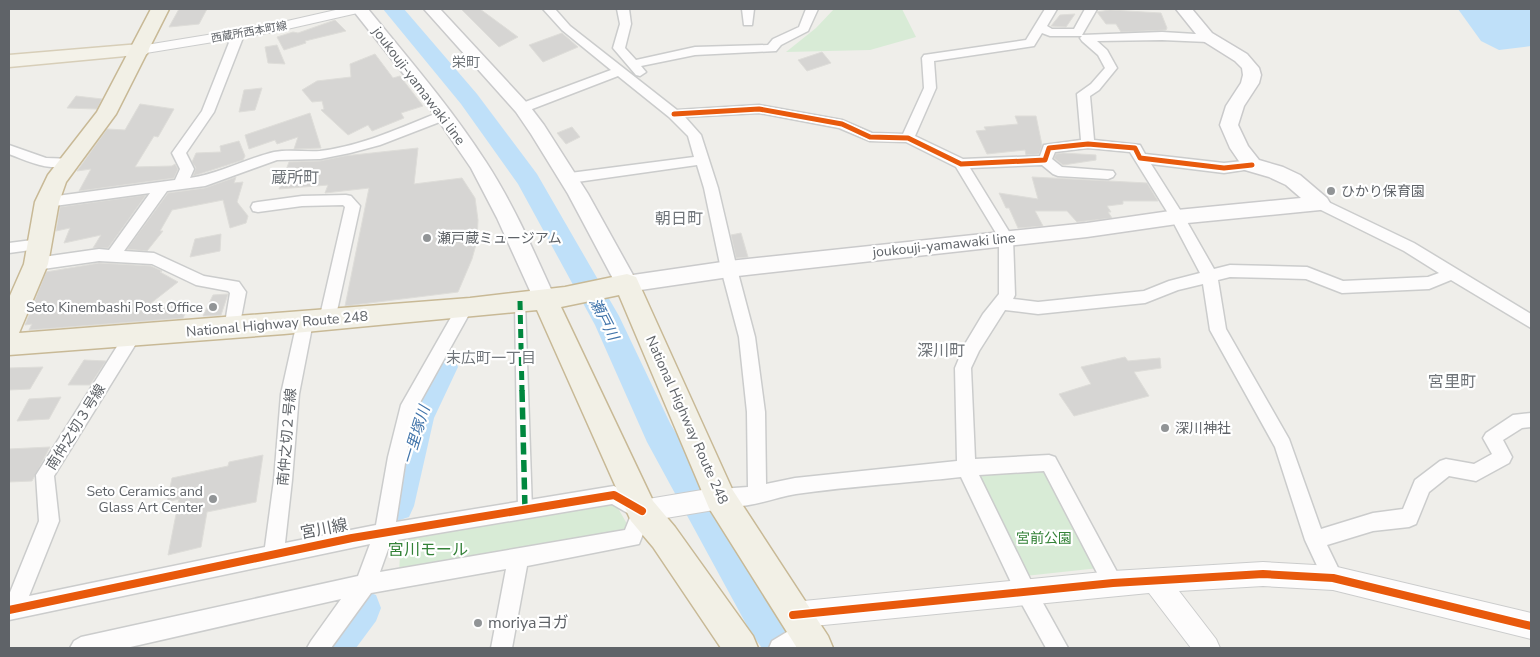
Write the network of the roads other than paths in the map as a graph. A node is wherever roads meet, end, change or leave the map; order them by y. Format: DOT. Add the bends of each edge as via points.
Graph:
graph roads {
  1 [pos="160,9"];
  2 [pos="358,9"];
  3 [pos="432,9"];
  4 [pos="549,9"];
  5 [pos="637,9"];
  6 [pos="748,9"];
  7 [pos="812,9"];
  8 [pos="1051,9"];
  9 [pos="1091,9"];
  10 [pos="1184,9"];
  11 [pos="623,10"];
  12 [pos="748,23"];
  13 [pos="1040,27"];
  14 [pos="238,35"];
  15 [pos="1208,38"];
  16 [pos="140,50"];
  17 [pos="9,61"];
  18 [pos="635,64"];
  19 [pos="620,71"];
  20 [pos="659,103"];
  21 [pos="522,108"];
  22 [pos="674,114"];
  23 [pos="444,115"];
  24 [pos="908,138"];
  25 [pos="1088,144"];
  26 [pos="9,149"];
  27 [pos="1140,158"];
  28 [pos="702,160"];
  29 [pos="1045,160"];
  30 [pos="69,162"];
  31 [pos="961,164"];
  32 [pos="1252,165"];
  33 [pos="1108,174"];
  34 [pos="570,178"];
  35 [pos="180,184"];
  36 [pos="163,186"];
  37 [pos="47,202"];
  38 [pos="1320,203"];
  39 [pos="258,207"];
  40 [pos="1177,217"];
  41 [pos="1006,238"];
  42 [pos="9,248"];
  43 [pos="38,254"];
  44 [pos="113,256"];
  45 [pos="729,269"];
  46 [pos="1454,273"];
  47 [pos="1210,278"];
  48 [pos="618,286"];
  49 [pos="542,299"];
  50 [pos="1000,303"];
  51 [pos="464,309"];
  52 [pos="316,321"];
  53 [pos="1531,322"];
  54 [pos="9,327"];
  55 [pos="232,329"];
  56 [pos="134,334"];
  57 [pos="9,344"];
  58 [pos="1531,420"];
  59 [pos="966,468"];
  60 [pos="758,495"];
  61 [pos="714,499"];
  62 [pos="525,510"];
  63 [pos="649,510"];
  64 [pos="384,534"];
  65 [pos="1315,540"];
  66 [pos="274,553"];
  67 [pos="518,558"];
  68 [pos="1333,578"];
  69 [pos="1156,582"];
  70 [pos="1113,583"];
  71 [pos="366,584"];
  72 [pos="1026,592"];
  73 [pos="11,610"];
  74 [pos="1531,626"];
  75 [pos="798,636"];
  76 [pos="81,648"];
  77 [pos="318,648"];
  78 [pos="502,648"];
  79 [pos="741,648"];
  80 [pos="1057,648"];
  81 [pos="1207,648"];
  1 -- 16 [label="highway"];
  2 -- 14 [label="street, 西蔵所西本町線"];
  2 -- 23 [label="main road, joukouji-yamawaki line"];
  3 -- 21 [label="main road"];
  4 -- 19 [label="street" via="566,28"];
  5 -- 11 [label="street"];
  6 -- 12 [label="street"];
  7 -- 18 [label="street" via="804,29 777,42 772,48 670,54"];
  8 -- 13 [label="street"];
  9 -- 13 [label="street" via="1078,33 1050,32"];
  10 -- 15 [label="main road"];
  11 -- 18 [label="street" via="626,25 619,48"];
  13 -- 24 [label="street" via="1030,43 928,58 930,88"];
  14 -- 16 [label="street, 西蔵所西本町線"];
  14 -- 35 [label="street" via="208,112 179,153 187,169"];
  15 -- 25 [label="street" via="1086,38 1103,53 1111,68 1095,87 1083,94"];
  15 -- 32 [label="main road" via="1241,57 1251,68 1251,82 1234,108 1229,124 1239,148"];
  16 -- 17 [label="main road"];
  16 -- 30 [label="highway" via="106,114"];
  18 -- 20 [label="street"];
  19 -- 20 [label="street"];
  19 -- 21 [label="street"];
  20 -- 22 [label="street"];
  21 -- 34 [label="main road"];
  22 -- 24 [label="street" via="759,109 842,124 870,137"];
  22 -- 28 [label="street" via="694,135"];
  23 -- 35 [label="street" via="350,149 320,155 276,156 205,181"];
  23 -- 49 [label="main road, joukouji-yamawaki line" via="494,192"];
  24 -- 31 [label="street"];
  25 -- 27 [label="street" via="1135,148"];
  25 -- 29 [label="street" via="1049,148"];
  26 -- 30 [label="street" via="45,163"];
  27 -- 32 [label="street" via="1224,168"];
  27 -- 40 [label="street"];
  28 -- 34 [label="street"];
  28 -- 45 [label="street"];
  29 -- 31 [label="street"];
  29 -- 33 [label="street" via="1058,171"];
  30 -- 37 [label="highway" via="56,180"];
  31 -- 41 [label="street"];
  32 -- 38 [label="main road" via="1293,180"];
  34 -- 48 [label="main road"];
  35 -- 36 [label="street"];
  36 -- 37 [label="street"];
  36 -- 44 [label="street"];
  37 -- 43 [label="highway"];
  38 -- 40 [label="main road, joukouji-yamawaki line"];
  38 -- 46 [label="street"];
  39 -- 52 [label="street, 南仲之切２号線" via="346,200 353,206"];
  40 -- 41 [label="main road, joukouji-yamawaki line"];
  40 -- 47 [label="street"];
  41 -- 45 [label="main road, joukouji-yamawaki line"];
  41 -- 50 [label="street" via="1007,295"];
  42 -- 43 [label="street"];
  43 -- 44 [label="street"];
  43 -- 54 [label="highway"];
  44 -- 55 [label="street" via="154,259 201,281 234,286 238,292"];
  45 -- 48 [label="main road, joukouji-yamawaki line"];
  45 -- 60 [label="street" via="747,337 756,412"];
  46 -- 47 [label="street" via="1430,283 1342,287 1307,273 1230,271"];
  46 -- 53 [label="street"];
  47 -- 50 [label="street" via="1175,285 1145,297 1038,308"];
  47 -- 65 [label="street" via="1218,330 1284,445"];
  48 -- 49 [label="highway, National Highway Route 248"];
  48 -- 61 [label="highway, National Highway Route 248" via="692,430"];
  49 -- 51 [label="highway, National Highway Route 248"];
  49 -- 62 [label="street"];
  49 -- 63 [label="highway"];
  50 -- 59 [label="street" via="963,368"];
  51 -- 52 [label="highway, National Highway Route 248"];
  51 -- 64 [label="street" via="410,405"];
  52 -- 55 [label="highway, National Highway Route 248"];
  52 -- 66 [label="street, 南仲之切２号線" via="290,394"];
  55 -- 56 [label="highway, National Highway Route 248"];
  56 -- 57 [label="highway, National Highway Route 248"];
  56 -- 73 [label="street, 南仲之切３号線" via="45,475 49,520"];
  58 -- 65 [label="street" via="1519,420 1492,438 1503,457 1476,473 1446,467 1422,486 1409,518 1356,526"];
  59 -- 60 [label="street" via="795,486"];
  59 -- 70 [label="street" via="1049,463"];
  59 -- 72 [label="street"];
  60 -- 61 [label="street"];
  61 -- 63 [label="street"];
  61 -- 75 [label="highway, National Highway Route 248"];
  62 -- 63 [label="street, 宮川線" via="614,495"];
  62 -- 64 [label="street, 宮川線"];
  63 -- 67 [label="street" via="632,538"];
  63 -- 79 [label="highway"];
  64 -- 66 [label="street, 宮川線"];
  64 -- 71 [label="street"];
  65 -- 68 [label="street"];
  66 -- 73 [label="street, 宮川線"];
  67 -- 71 [label="street"];
  67 -- 78 [label="street"];
  68 -- 69 [label="street" via="1263,574"];
  68 -- 74 [label="street"];
  69 -- 70 [label="street"];
  69 -- 81 [label="street"];
  70 -- 72 [label="street"];
  71 -- 76 [label="street"];
  71 -- 77 [label="street"];
  72 -- 75 [label="street"];
  72 -- 80 [label="street"];
}
